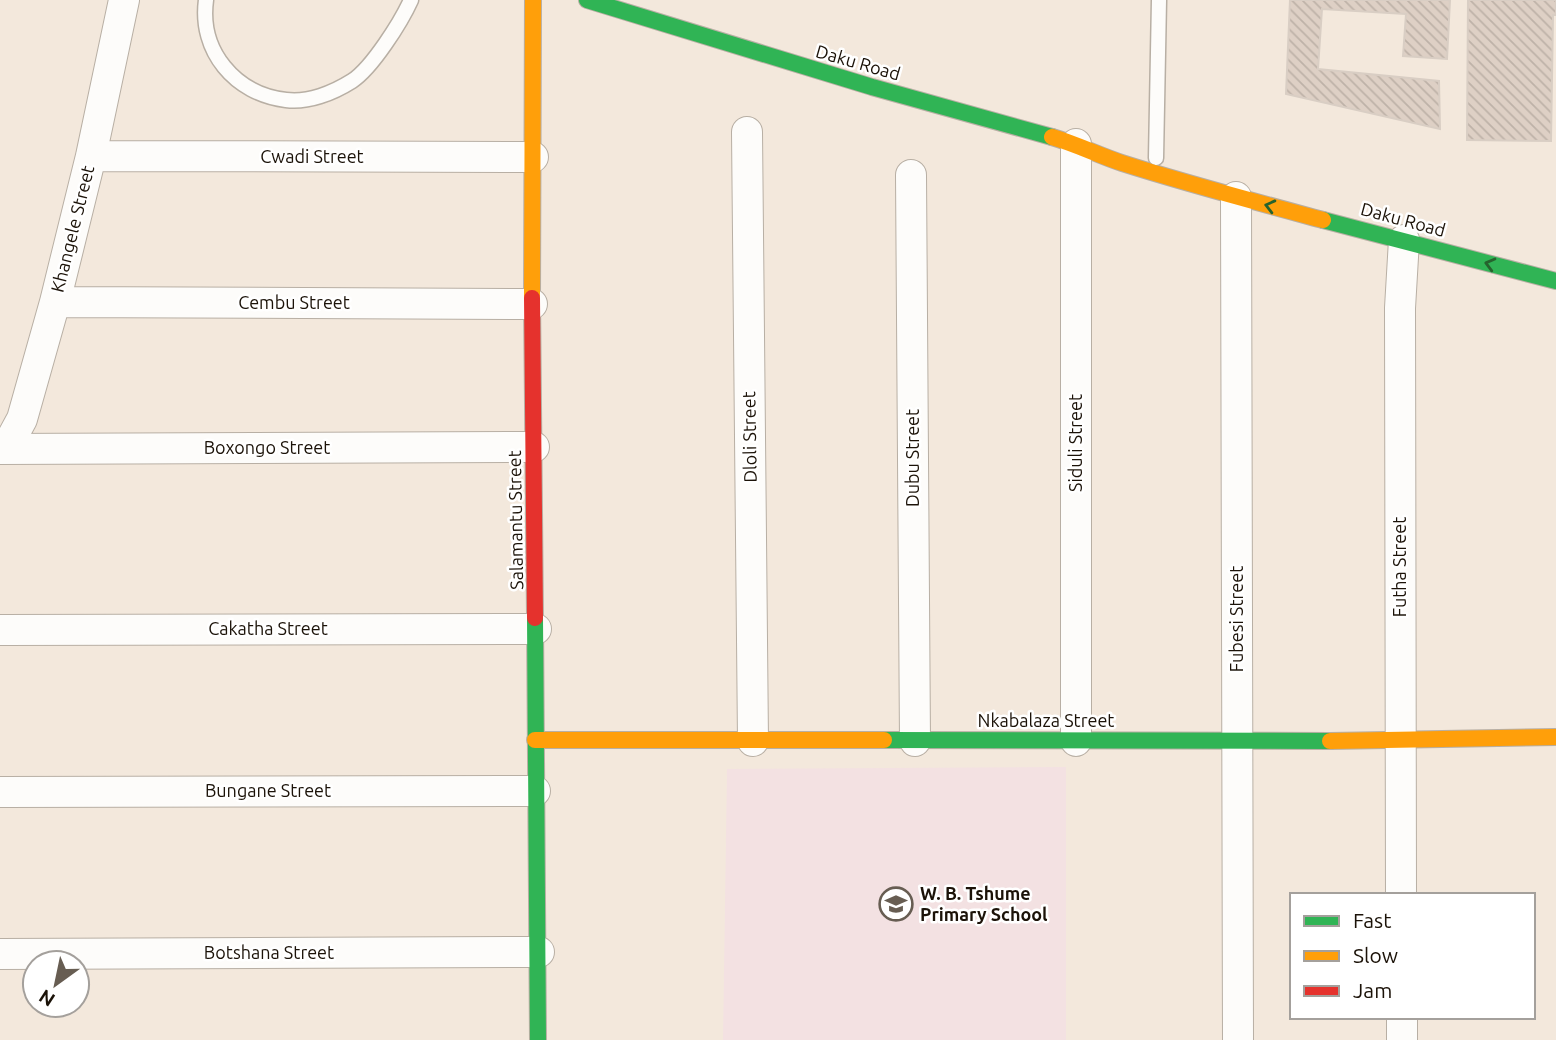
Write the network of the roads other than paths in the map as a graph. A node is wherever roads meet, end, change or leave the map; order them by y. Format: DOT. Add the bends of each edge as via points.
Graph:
graph roads {
  1 [pos="124,0"];
  2 [pos="206,0"];
  3 [pos="411,0"];
  4 [pos="533,0"];
  5 [pos="587,0"];
  6 [pos="1159,0"];
  7 [pos="665,12"];
  8 [pos="747,132"];
  9 [pos="1076,144"];
  10 [pos="91,156"];
  11 [pos="533,157"];
  12 [pos="1156,158"];
  13 [pos="1119,162"];
  14 [pos="911,175"];
  15 [pos="1236,197"];
  16 [pos="1404,240"];
  17 [pos="1556,266"];
  18 [pos="1556,281"];
  19 [pos="55,302"];
  20 [pos="532,304"];
  21 [pos="534,447"];
  22 [pos="0,448"];
  23 [pos="536,629"];
  24 [pos="0,630"];
  25 [pos="1556,737"];
  26 [pos="1237,739"];
  27 [pos="535,740"];
  28 [pos="915,740"];
  29 [pos="753,741"];
  30 [pos="1076,741"];
  31 [pos="1401,741"];
  32 [pos="536,791"];
  33 [pos="0,792"];
  34 [pos="1401,893"];
  35 [pos="539,952"];
  36 [pos="0,954"];
  37 [pos="1402,1019"];
  38 [pos="538,1040"];
  39 [pos="1238,1040"];
  40 [pos="1402,1040"];
  1 -- 10 [label="street, Khangele Street"];
  2 -- 3 [label="lane" via="210,47 228,73 255,92 287,101 323,96 354,80 383,48"];
  4 -- 11 [label="street, Salamantu Street"];
  5 -- 7 [label="street, Daku Road"];
  6 -- 12 [label="lane"];
  7 -- 9 [label="street, Daku Road" via="872,87"];
  8 -- 29 [label="street, Dloli Street"];
  9 -- 13 [label="street, Daku Road"];
  9 -- 30 [label="street, Siduli Street"];
  10 -- 11 [label="street, Cwadi Street"];
  10 -- 19 [label="street, Khangele Street"];
  11 -- 20 [label="street, Salamantu Street"];
  12 -- 13 [label="street, Daku Road"];
  12 -- 17 [label="street, Daku Road"];
  13 -- 15 [label="street, Daku Road"];
  14 -- 28 [label="street, Dubu Street"];
  16 -- 15 [label="street, Daku Road, one-way"];
  15 -- 26 [label="street, Fubesi Street"];
  18 -- 16 [label="street, Daku Road, one-way"];
  16 -- 31 [label="street, Futha Street" via="1399,308"];
  19 -- 20 [label="street, Cembu Street"];
  19 -- 22 [label="street, Khangele Street" via="22,419 10,441"];
  20 -- 21 [label="street, Salamantu Street"];
  21 -- 22 [label="street, Boxongo Street"];
  21 -- 23 [label="street, Salamantu Street"];
  23 -- 24 [label="street, Cakatha Street"];
  23 -- 27 [label="street, Salamantu Street"];
  25 -- 31 [label="street, Nkabalaza Street"];
  26 -- 30 [label="street, Nkabalaza Street"];
  26 -- 31 [label="street, Nkabalaza Street"];
  26 -- 39 [label="street, Fubesi Street"];
  27 -- 29 [label="street, Nkabalaza Street"];
  27 -- 32 [label="street, Salamantu Street"];
  28 -- 29 [label="street, Nkabalaza Street"];
  28 -- 30 [label="street, Nkabalaza Street"];
  31 -- 34 [label="street, Futha Street"];
  32 -- 33 [label="street, Bungane Street"];
  32 -- 35 [label="street, Salamantu Street"];
  35 -- 36 [label="street, Botshana Street"];
  35 -- 38 [label="street, Salamantu Street"];
  37 -- 40 [label="street"];
}
